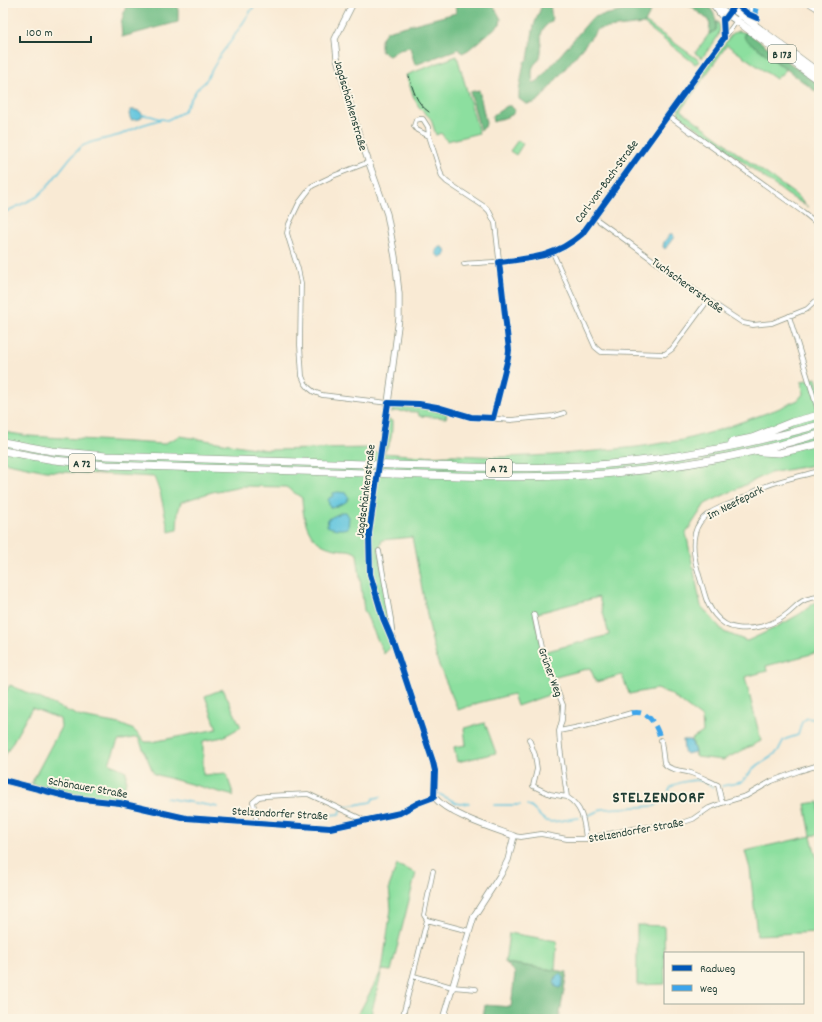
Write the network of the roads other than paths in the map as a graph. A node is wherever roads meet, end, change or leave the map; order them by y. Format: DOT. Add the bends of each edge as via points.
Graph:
graph roads {
  1 [pos="353,3"];
  2 [pos="711,3"];
  3 [pos="724,3"];
  4 [pos="750,3"];
  5 [pos="808,3"];
  6 [pos="819,10"];
  7 [pos="739,18"];
  8 [pos="761,31"];
  9 [pos="724,38"];
  10 [pos="819,73"];
  11 [pos="819,81"];
  12 [pos="667,115"];
  13 [pos="429,136"];
  14 [pos="369,162"];
  15 [pos="595,218"];
  16 [pos="819,228"];
  17 [pos="553,253"];
  18 [pos="499,262"];
  19 [pos="464,264"];
  20 [pos="819,298"];
  21 [pos="708,300"];
  22 [pos="789,316"];
  23 [pos="388,403"];
  24 [pos="564,413"];
  25 [pos="819,414"];
  26 [pos="493,418"];
  27 [pos="816,426"];
  28 [pos="817,435"];
  29 [pos="3,442"];
  30 [pos="819,444"];
  31 [pos="3,451"];
  32 [pos="751,451"];
  33 [pos="703,452"];
  34 [pos="819,471"];
  35 [pos="380,550"];
  36 [pos="819,597"];
  37 [pos="534,614"];
  38 [pos="394,644"];
  39 [pos="631,713"];
  40 [pos="559,731"];
  41 [pos="529,739"];
  42 [pos="661,740"];
  43 [pos="818,765"];
  44 [pos="3,780"];
  45 [pos="434,797"];
  46 [pos="567,797"];
  47 [pos="722,803"];
  48 [pos="169,813"];
  49 [pos="365,820"];
  50 [pos="257,822"];
  51 [pos="514,836"];
  52 [pos="586,839"];
  53 [pos="433,871"];
  54 [pos="427,920"];
  55 [pos="469,931"];
  56 [pos="414,976"];
  57 [pos="452,987"];
  58 [pos="476,989"];
  59 [pos="402,1019"];
  60 [pos="443,1019"];
  1 -- 14 [label="main road, Jagdschänkenstraße" via="336,39 336,52 348,100"];
  2 -- 7 [label="main road, B 173"];
  2 -- 9 [label="street" via="723,19"];
  3 -- 7 [label="main road, B 173"];
  4 -- 7 [label="street, Carl-von-Bach-Straße"];
  4 -- 8 [label="street" via="753,18"];
  5 -- 6 [label="street"];
  7 -- 8 [label="highway, B 173"];
  7 -- 9 [label="street, Carl-von-Bach-Straße"];
  7 -- 11 [label="highway, B 173"];
  8 -- 10 [label="highway, B 173"];
  9 -- 12 [label="street, Carl-von-Bach-Straße"];
  12 -- 15 [label="street, Carl-von-Bach-Straße"];
  12 -- 16 [label="street" via="803,212"];
  13 -- 18 [label="street" via="442,177 489,211 495,223"];
  14 -- 23 [label="main road, Jagdschänkenstraße" via="387,214 398,276 398,318"];
  14 -- 23 [label="street, Jagdschänkenstraße" via="312,186 291,218 287,233 301,283 300,345 302,376 305,383 314,392 322,395"];
  15 -- 17 [label="street, Carl-von-Bach-Straße" via="582,234"];
  15 -- 21 [label="street, Tuchschererstraße"];
  17 -- 18 [label="street, Carl-von-Bach-Straße"];
  17 -- 21 [label="street" via="595,348 601,352 665,354 672,349"];
  18 -- 19 [label="street, Carl-von-Bach-Straße"];
  18 -- 26 [label="street" via="509,350"];
  20 -- 22 [label="street, Tuchschererstraße" via="807,309"];
  21 -- 22 [label="street, Tuchschererstraße" via="740,321 753,325 772,323"];
  22 -- 25 [label="street"];
  23 -- 26 [label="street, Jagdschänkenstraße" via="431,406 471,418"];
  23 -- 38 [label="main road, Jagdschänkenstraße" via="369,533 370,574"];
  24 -- 26 [label="street, Jagdschänkenstraße" via="510,420"];
  25 -- 33 [label="highway" via="752,438 714,446"];
  27 -- 33 [label="highway, A 72"];
  28 -- 32 [label="highway, A 72"];
  29 -- 33 [label="highway, A 72, bridge" via="52,451 161,458 554,468 613,464"];
  30 -- 32 [label="highway" via="779,453"];
  31 -- 32 [label="highway, A 72, bridge" via="83,463 179,468 494,476 604,474 668,467"];
  34 -- 36 [label="street, Im Neefepark" via="766,486 740,500 715,509 700,522 694,534 696,560 706,601 715,616 728,626 745,629 770,624 800,602"];
  35 -- 38 [label="street, Jagdschänkenstraße"];
  37 -- 40 [label="street, Grüner Weg" via="542,652 563,705"];
  38 -- 45 [label="main road, Jagdschänkenstraße" via="433,762"];
  39 -- 40 [label="street"];
  40 -- 46 [label="street, Grüner Weg"];
  41 -- 46 [label="street" via="537,769 533,786 550,794"];
  42 -- 47 [label="street" via="666,766 692,773 718,785"];
  43 -- 47 [label="street, Stelzendorfer Straße" via="772,781 746,796"];
  44 -- 48 [label="main road, Schönauer Straße" via="73,798 120,803"];
  45 -- 49 [label="main road, Stelzendorfer Straße" via="400,813"];
  45 -- 51 [label="main road, Stelzendorfer Straße" via="458,814"];
  46 -- 52 [label="street" via="575,802 579,810"];
  47 -- 52 [label="street, Stelzendorfer Straße" via="693,819"];
  48 -- 50 [label="main road, Stelzendorfer Straße" via="186,818"];
  49 -- 50 [label="main road, Stelzendorfer Straße" via="330,828"];
  49 -- 50 [label="street" via="308,794 259,797 253,802"];
  51 -- 52 [label="street, Stelzendorfer Straße" via="540,834 567,839"];
  51 -- 55 [label="main road" via="508,860 474,916"];
  53 -- 54 [label="street" via="424,915"];
  54 -- 55 [label="street"];
  54 -- 56 [label="street"];
  55 -- 57 [label="main road"];
  56 -- 57 [label="street"];
  56 -- 59 [label="street"];
  57 -- 58 [label="street"];
  57 -- 60 [label="main road"];
}
